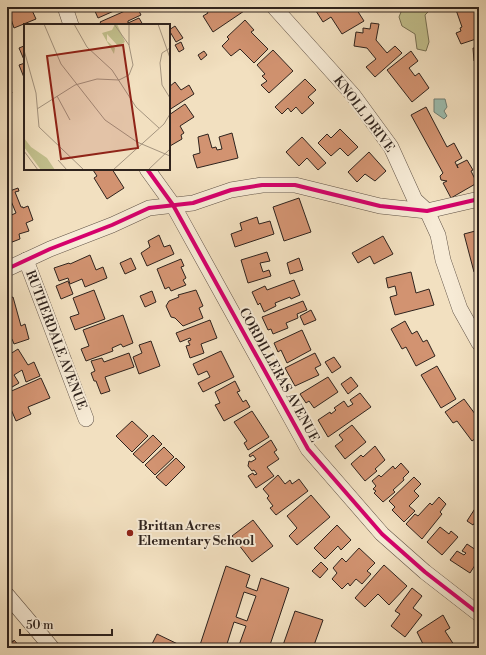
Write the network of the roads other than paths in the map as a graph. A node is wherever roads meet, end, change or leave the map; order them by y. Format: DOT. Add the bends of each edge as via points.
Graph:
graph roads {
  1 [pos="65,7"];
  2 [pos="274,7"];
  3 [pos="71,24"];
  4 [pos="148,170"];
  5 [pos="479,199"];
  6 [pos="173,205"];
  7 [pos="427,211"];
  8 [pos="26,260"];
  9 [pos="7,269"];
  10 [pos="479,343"];
  11 [pos="86,419"];
  12 [pos="7,595"];
  13 [pos="479,614"];
  14 [pos="52,648"];
  1 -- 3 [label="street"];
  2 -- 7 [label="street, KNOLL DRIVE" via="353,95 391,147 415,200"];
  4 -- 6 [label="street, CORDILLERAS AVENUE"];
  5 -- 7 [label="street"];
  6 -- 7 [label="street" via="193,203 231,190 262,185 295,185 380,206"];
  6 -- 8 [label="street" via="149,208"];
  6 -- 13 [label="street, CORDILLERAS AVENUE" via="308,449 382,534"];
  7 -- 10 [label="street, KNOLL DRIVE" via="438,235 443,260 460,309"];
  8 -- 9 [label="street"];
  8 -- 11 [label="street, RUTHERDALE AVENUE"];
  12 -- 14 [label="street"];
}
